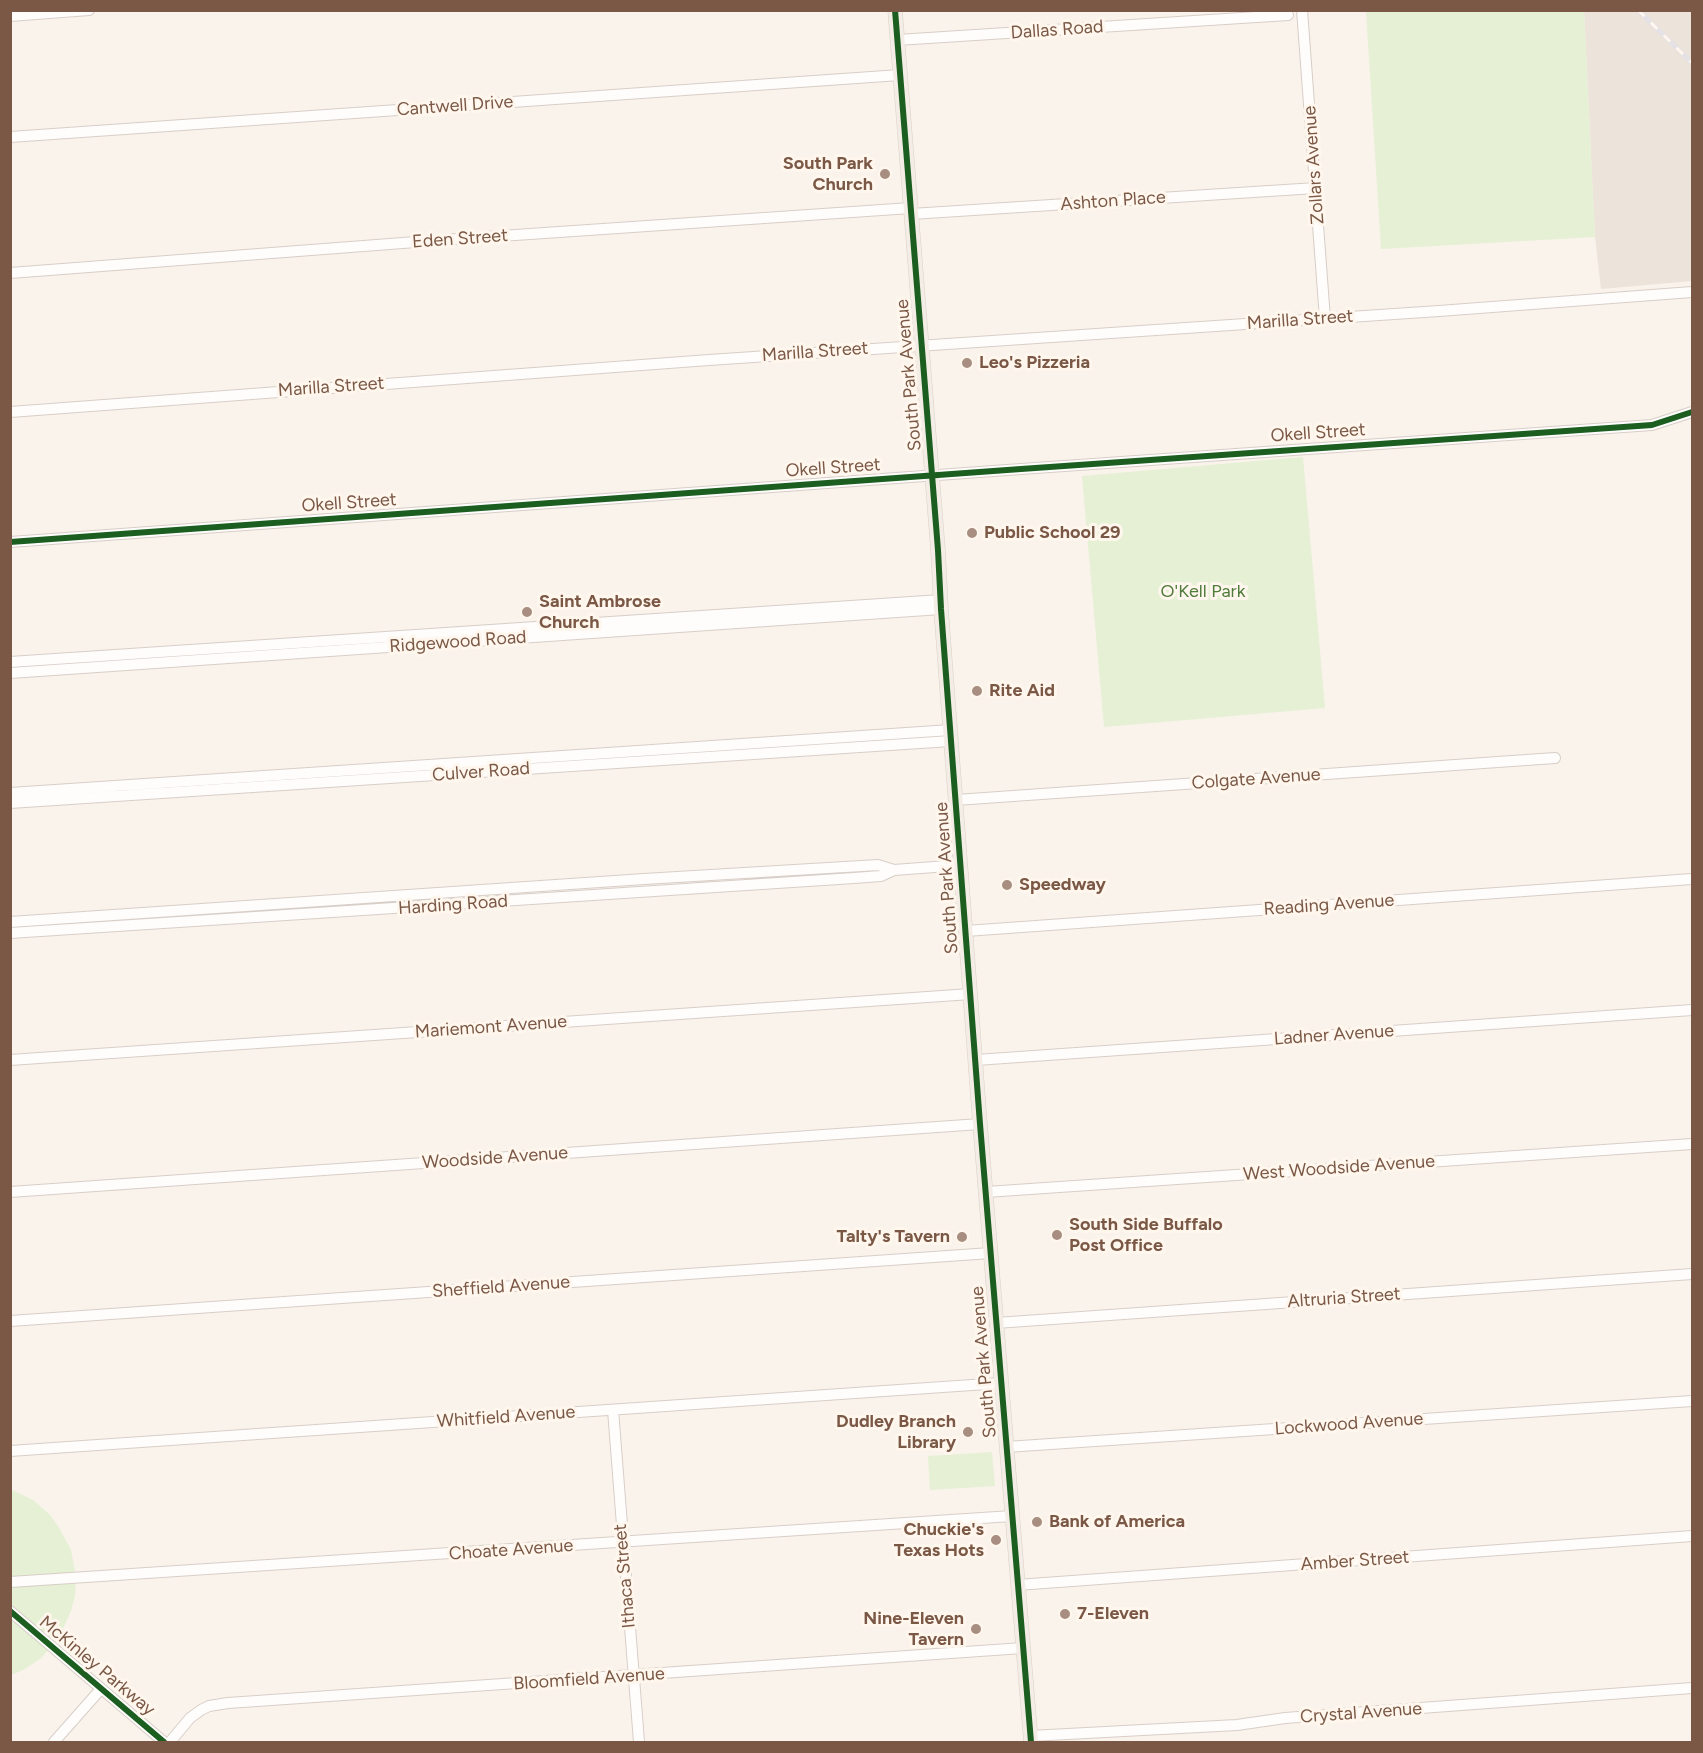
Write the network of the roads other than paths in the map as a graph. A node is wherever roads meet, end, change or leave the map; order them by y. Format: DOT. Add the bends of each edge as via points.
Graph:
graph roads {
  1 [pos="89,10"];
  2 [pos="895,10"];
  3 [pos="1302,10"];
  4 [pos="54,12"];
  5 [pos="1288,15"];
  6 [pos="10,16"];
  7 [pos="897,40"];
  8 [pos="900,75"];
  9 [pos="10,137"];
  10 [pos="1316,188"];
  11 [pos="911,211"];
  12 [pos="10,273"];
  13 [pos="1692,292"];
  14 [pos="1325,319"];
  15 [pos="921,345"];
  16 [pos="10,412"];
  17 [pos="1692,412"];
  18 [pos="932,476"];
  19 [pos="10,542"];
  20 [pos="941,605"];
  21 [pos="10,662"];
  22 [pos="74,663"];
  23 [pos="10,673"];
  24 [pos="951,736"];
  25 [pos="1555,758"];
  26 [pos="10,793"];
  27 [pos="956,800"];
  28 [pos="10,803"];
  29 [pos="961,865"];
  30 [pos="894,870"];
  31 [pos="718,874"];
  32 [pos="1692,879"];
  33 [pos="606,882"];
  34 [pos="719,887"];
  35 [pos="499,889"];
  36 [pos="606,895"];
  37 [pos="388,896"];
  38 [pos="499,902"];
  39 [pos="276,904"];
  40 [pos="389,909"];
  41 [pos="167,911"];
  42 [pos="277,916"];
  43 [pos="58,918"];
  44 [pos="10,922"];
  45 [pos="168,923"];
  46 [pos="59,930"];
  47 [pos="966,931"];
  48 [pos="10,933"];
  49 [pos="971,994"];
  50 [pos="1692,1010"];
  51 [pos="10,1060"];
  52 [pos="976,1060"];
  53 [pos="980,1124"];
  54 [pos="1692,1144"];
  55 [pos="10,1192"];
  56 [pos="986,1192"];
  57 [pos="991,1254"];
  58 [pos="1692,1274"];
  59 [pos="10,1321"];
  60 [pos="996,1323"];
  61 [pos="1001,1383"];
  62 [pos="1692,1401"];
  63 [pos="613,1410"];
  64 [pos="1006,1447"];
  65 [pos="10,1452"];
  66 [pos="1012,1516"];
  67 [pos="1692,1536"];
  68 [pos="622,1542"];
  69 [pos="10,1582"];
  70 [pos="1017,1585"];
  71 [pos="10,1611"];
  72 [pos="1023,1647"];
  73 [pos="633,1676"];
  74 [pos="1692,1688"];
  75 [pos="100,1690"];
  76 [pos="1030,1739"];
  77 [pos="54,1743"];
  78 [pos="164,1743"];
  79 [pos="170,1743"];
  80 [pos="639,1743"];
  1 -- 4 [label="street"];
  2 -- 7 [label="main road, South Park Avenue"];
  3 -- 10 [label="street, Zollars Avenue"];
  4 -- 6 [label="street"];
  5 -- 7 [label="street, Dallas Road"];
  7 -- 8 [label="main road, South Park Avenue"];
  8 -- 9 [label="street, Cantwell Drive"];
  8 -- 11 [label="main road, South Park Avenue"];
  10 -- 11 [label="street, Ashton Place"];
  10 -- 14 [label="street, Zollars Avenue"];
  11 -- 12 [label="street, Eden Street" via="442,240"];
  11 -- 15 [label="main road, South Park Avenue"];
  13 -- 14 [label="street, Marilla Street"];
  14 -- 15 [label="street, Marilla Street"];
  15 -- 16 [label="street, Marilla Street"];
  15 -- 18 [label="main road, South Park Avenue"];
  17 -- 18 [label="street, Okell Street" via="1652,425"];
  18 -- 19 [label="street, Okell Street"];
  18 -- 20 [label="main road, South Park Avenue"];
  20 -- 22 [label="street, Ridgewood Road"];
  20 -- 24 [label="main road, South Park Avenue"];
  21 -- 22 [label="street, Ridgewood Road"];
  22 -- 23 [label="street, Ridgewood Road"];
  24 -- 26 [label="street, Culver Road"];
  24 -- 27 [label="main road, South Park Avenue"];
  24 -- 28 [label="street, Culver Road"];
  25 -- 27 [label="street, Colgate Avenue"];
  27 -- 29 [label="main road, South Park Avenue"];
  29 -- 30 [label="street, Harding Road"];
  29 -- 47 [label="main road, South Park Avenue"];
  30 -- 31 [label="street, Harding Road" via="878,865"];
  30 -- 34 [label="street, Harding Road" via="881,876"];
  31 -- 33 [label="street, Harding Road"];
  31 -- 34 [label="street"];
  32 -- 47 [label="street, Reading Avenue"];
  33 -- 35 [label="street, Harding Road"];
  33 -- 36 [label="street"];
  34 -- 36 [label="street, Harding Road"];
  35 -- 37 [label="street, Harding Road"];
  35 -- 38 [label="street"];
  36 -- 38 [label="street, Harding Road"];
  37 -- 39 [label="street, Harding Road"];
  37 -- 40 [label="street"];
  38 -- 40 [label="street, Harding Road"];
  39 -- 41 [label="street, Harding Road"];
  39 -- 42 [label="street"];
  40 -- 42 [label="street, Harding Road"];
  41 -- 43 [label="street, Harding Road"];
  41 -- 45 [label="street"];
  42 -- 45 [label="street, Harding Road"];
  43 -- 44 [label="street, Harding Road"];
  43 -- 46 [label="street"];
  45 -- 46 [label="street, Harding Road"];
  46 -- 48 [label="street, Harding Road"];
  47 -- 49 [label="main road, South Park Avenue"];
  49 -- 51 [label="street, Mariemont Avenue"];
  49 -- 52 [label="main road, South Park Avenue"];
  50 -- 52 [label="street, Ladner Avenue"];
  52 -- 53 [label="main road, South Park Avenue"];
  53 -- 55 [label="street, Woodside Avenue"];
  53 -- 56 [label="main road, South Park Avenue"];
  54 -- 56 [label="street, West Woodside Avenue"];
  56 -- 57 [label="main road, South Park Avenue"];
  57 -- 59 [label="street, Sheffield Avenue"];
  57 -- 60 [label="main road, South Park Avenue"];
  58 -- 60 [label="street, Altruria Street"];
  60 -- 61 [label="main road, South Park Avenue"];
  61 -- 63 [label="street, Whitfield Avenue"];
  61 -- 64 [label="main road, South Park Avenue"];
  62 -- 64 [label="street, Lockwood Avenue"];
  63 -- 65 [label="street, Whitfield Avenue"];
  63 -- 68 [label="street, Ithaca Street"];
  64 -- 66 [label="main road, South Park Avenue"];
  66 -- 68 [label="street, Choate Avenue"];
  66 -- 70 [label="main road, South Park Avenue"];
  67 -- 70 [label="street, Amber Street"];
  68 -- 69 [label="street, Choate Avenue"];
  68 -- 73 [label="street, Ithaca Street"];
  70 -- 72 [label="main road, South Park Avenue"];
  71 -- 75 [label="street, McKinley Parkway"];
  72 -- 73 [label="street, Bloomfield Avenue"];
  72 -- 76 [label="main road, South Park Avenue"];
  73 -- 79 [label="street, Bloomfield Avenue" via="218,1704 190,1718"];
  73 -- 80 [label="street, Ithaca Street"];
  74 -- 76 [label="street, Crystal Avenue"];
  75 -- 77 [label="street"];
  75 -- 78 [label="street, McKinley Parkway"];
}
